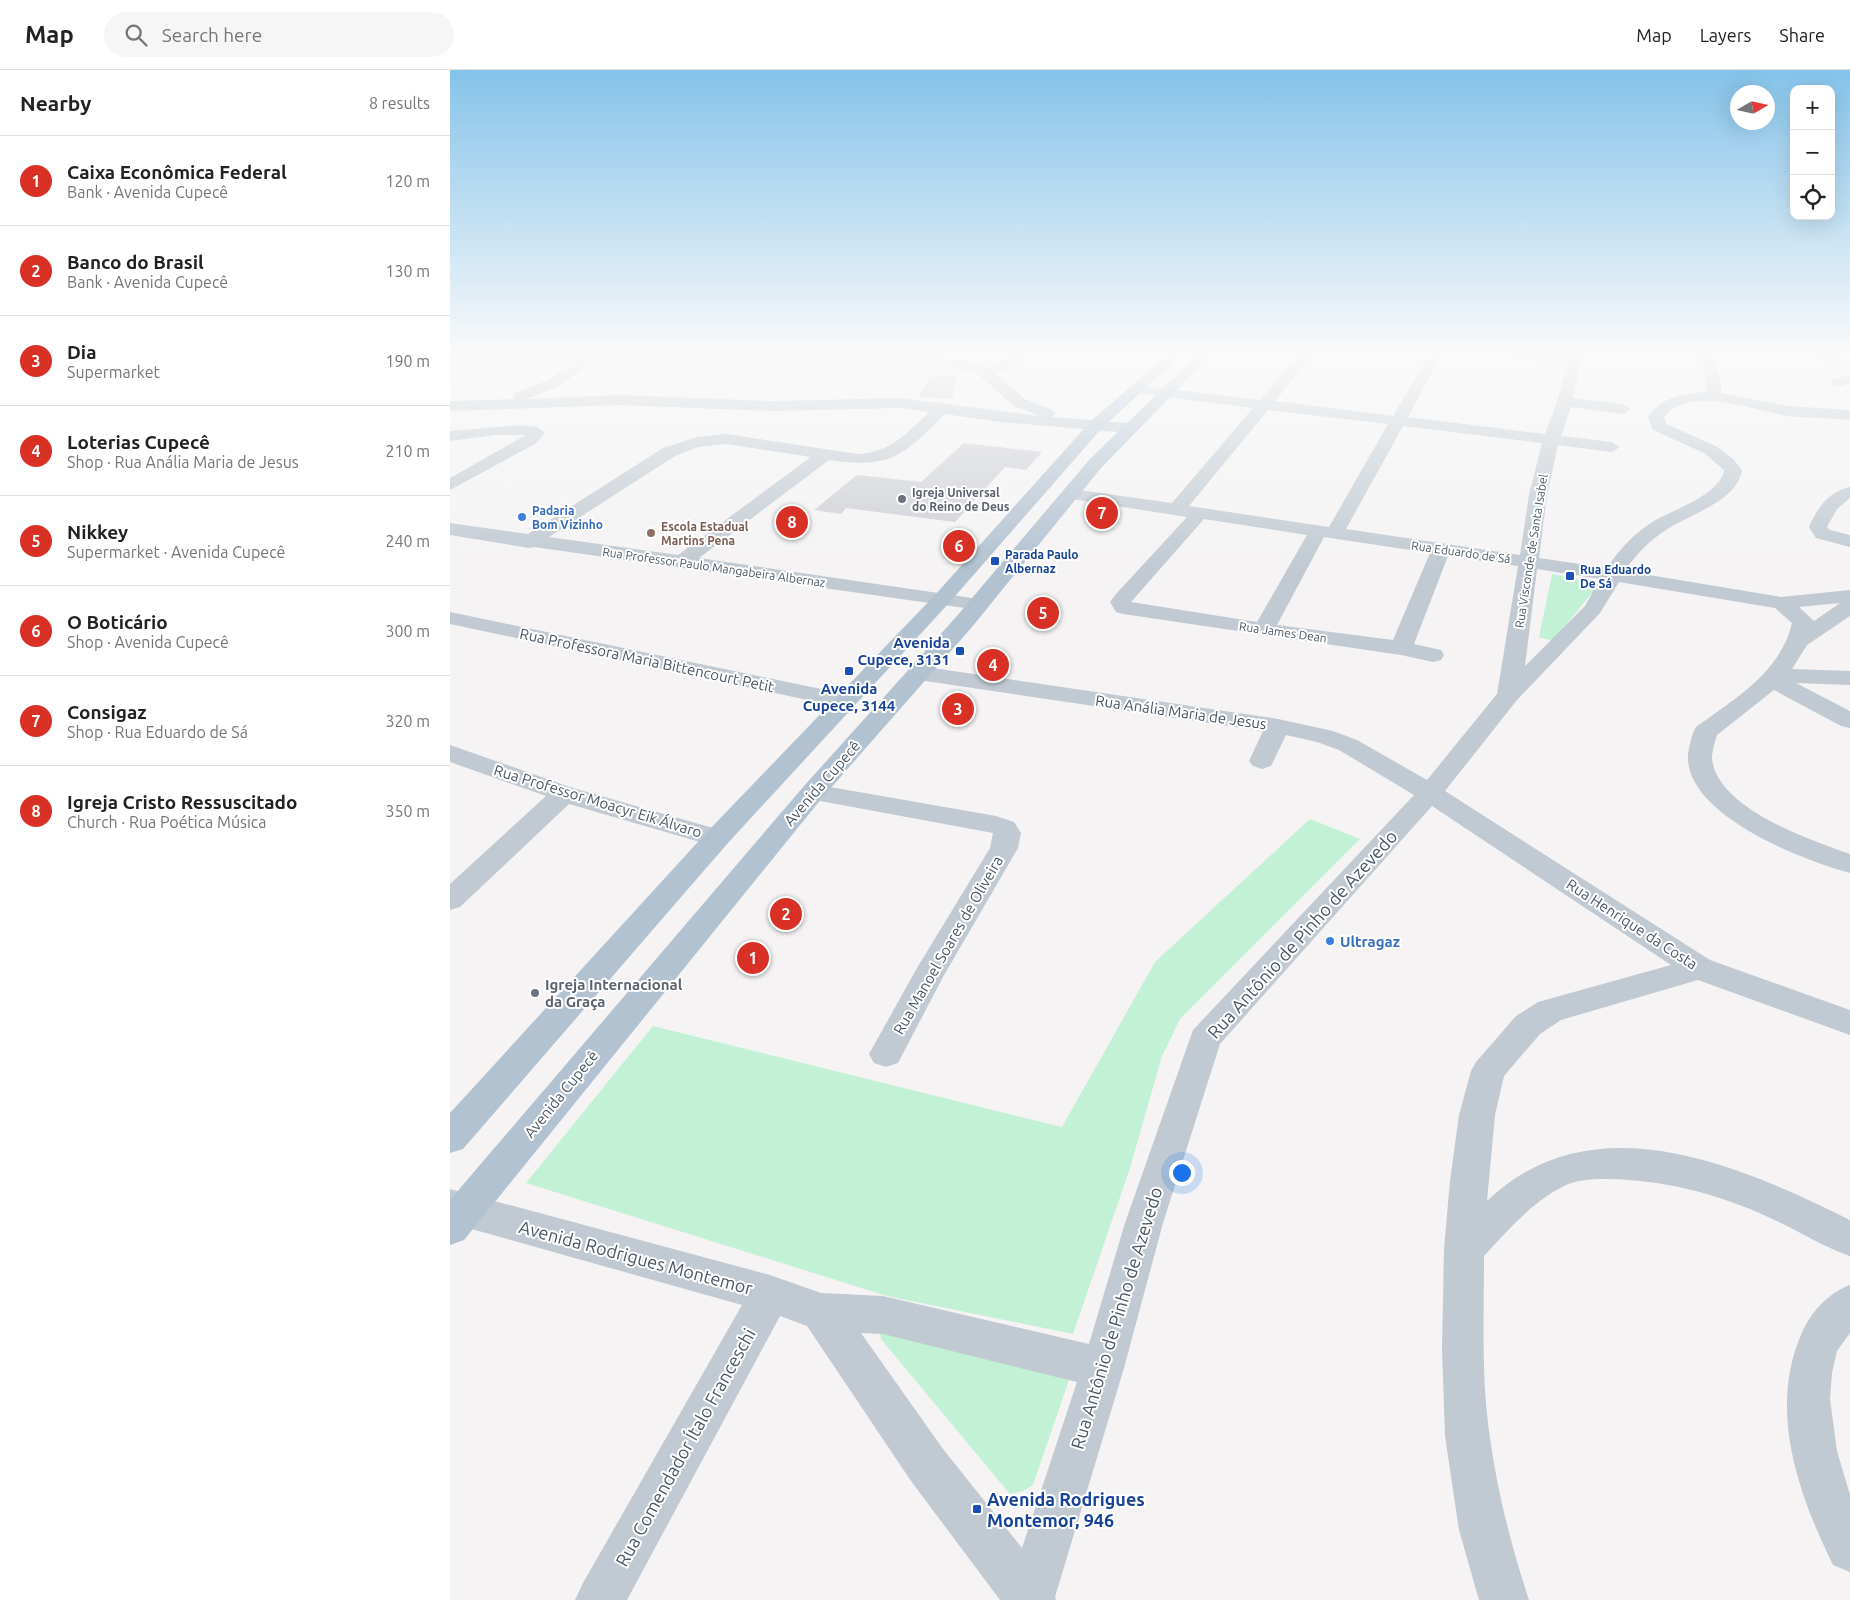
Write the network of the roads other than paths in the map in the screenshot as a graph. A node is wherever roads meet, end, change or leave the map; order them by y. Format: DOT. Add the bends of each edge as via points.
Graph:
graph roads {
  1 [pos="931,423"];
  2 [pos="1099,423"];
  3 [pos="1111,423"];
  4 [pos="1134,423"];
  5 [pos="1247,423"];
  6 [pos="1397,423"];
  7 [pos="1418,423"];
  8 [pos="1557,423"];
  9 [pos="1656,423"];
  10 [pos="1129,428"];
  11 [pos="450,436"];
  12 [pos="1551,440"];
  13 [pos="1612,447"];
  14 [pos="826,454"];
  15 [pos="450,485"];
  16 [pos="1850,492"];
  17 [pos="1072,494"];
  18 [pos="1177,509"];
  19 [pos="1200,512"];
  20 [pos="450,529"];
  21 [pos="1327,531"];
  22 [pos="1850,541"];
  23 [pos="529,542"];
  24 [pos="1441,550"];
  25 [pos="682,562"];
  26 [pos="1529,562"];
  27 [pos="1615,575"];
  28 [pos="1850,596"];
  29 [pos="942,598"];
  30 [pos="1781,603"];
  31 [pos="979,604"];
  32 [pos="1850,606"];
  33 [pos="450,618"];
  34 [pos="1264,630"];
  35 [pos="1800,640"];
  36 [pos="1402,648"];
  37 [pos="1433,655"];
  38 [pos="919,673"];
  39 [pos="1774,678"];
  40 [pos="1850,678"];
  41 [pos="1509,695"];
  42 [pos="845,701"];
  43 [pos="1850,721"];
  44 [pos="1278,726"];
  45 [pos="450,753"];
  46 [pos="1262,761"];
  47 [pos="813,792"];
  48 [pos="1430,793"];
  49 [pos="564,794"];
  50 [pos="717,838"];
  51 [pos="1850,864"];
  52 [pos="450,900"];
  53 [pos="1699,968"];
  54 [pos="1850,1024"];
  55 [pos="886,1054"];
  56 [pos="450,1138"];
  57 [pos="455,1215"];
  58 [pos="1850,1239"];
  59 [pos="1464,1249"];
  60 [pos="770,1294"];
  61 [pos="1850,1304"];
  62 [pos="821,1312"];
  63 [pos="1103,1368"];
  64 [pos="1850,1548"];
  65 [pos="1030,1599"];
  66 [pos="600,1600"];
  67 [pos="1504,1600"];
  1 -- 14 [label="street" via="881,457 868,460"];
  2 -- 29 [label="main road"];
  3 -- 10 [label="street"];
  4 -- 10 [label="main road, Avenida Cupecê"];
  5 -- 18 [label="street"];
  6 -- 21 [label="street"];
  7 -- 12 [label="street"];
  8 -- 12 [label="street, Rua Visconde de Santa Isabel"];
  9 -- 27 [label="street, Rua Antônio de Pinho de Azevedo" via="1720,458 1731,467 1732,478 1721,491 1650,532 1625,556"];
  10 -- 17 [label="main road, Avenida Cupecê"];
  11 -- 15 [label="street" via="537,431 529,441"];
  12 -- 13 [label="street"];
  12 -- 26 [label="street, Rua Visconde de Santa Isabel" via="1538,495"];
  14 -- 23 [label="street" via="732,440 699,441 669,452"];
  14 -- 25 [label="street"];
  16 -- 22 [label="street" via="1838,497 1818,527 1823,534"];
  17 -- 18 [label="street, Rua Eduardo de Sá"];
  17 -- 31 [label="main road, Avenida Cupecê"];
  18 -- 19 [label="street, Rua Eduardo de Sá"];
  19 -- 21 [label="street, Rua Eduardo de Sá"];
  19 -- 34 [label="street, Rua James Dean" via="1123,598 1122,606 1132,611"];
  20 -- 23 [label="street, Rua Professor Paulo Mangabeira Albernaz"];
  21 -- 24 [label="street, Rua Eduardo de Sá"];
  21 -- 34 [label="street"];
  23 -- 25 [label="street, Rua Professor Paulo Mangabeira Albernaz"];
  24 -- 26 [label="street, Rua Eduardo de Sá"];
  24 -- 36 [label="street"];
  25 -- 29 [label="street, Rua Professor Paulo Mangabeira Albernaz"];
  26 -- 27 [label="street, Rua Eduardo de Sá"];
  26 -- 41 [label="street, Rua Visconde de Santa Isabel"];
  27 -- 30 [label="street, Rua Eduardo de Sá"];
  27 -- 41 [label="street, Rua Antônio de Pinho de Azevedo" via="1593,609"];
  28 -- 30 [label="street, Rua Eduardo de Sá"];
  29 -- 31 [label="street, Rua Professor Paulo Mangabeira Albernaz"];
  29 -- 42 [label="main road"];
  30 -- 35 [label="street" via="1803,622"];
  31 -- 38 [label="main road, Avenida Cupecê"];
  32 -- 35 [label="street"];
  33 -- 42 [label="street, Rua Professora Maria Bittencourt Petit"];
  34 -- 36 [label="street, Rua James Dean"];
  35 -- 39 [label="street"];
  36 -- 37 [label="street, Rua James Dean"];
  38 -- 44 [label="street, Rua Anália Maria de Jesus"];
  38 -- 47 [label="main road, Avenida Cupecê"];
  39 -- 40 [label="street"];
  39 -- 43 [label="street"];
  39 -- 51 [label="street" via="1705,732 1701,742 1702,770 1714,790 1755,823 1793,844"];
  41 -- 48 [label="street, Rua Antônio de Pinho de Azevedo"];
  42 -- 50 [label="main road"];
  44 -- 46 [label="street"];
  44 -- 48 [label="street, Rua Anália Maria de Jesus" via="1348,745"];
  45 -- 49 [label="street, Rua Professor Moacyr Eik Álvaro"];
  47 -- 55 [label="street, Rua Manoel Soares de Oliveira" via="996,824 1006,829 1008,835 1004,848"];
  47 -- 57 [label="main road, Avenida Cupecê"];
  48 -- 53 [label="street, Rua Henrique da Costa"];
  48 -- 63 [label="street, Rua Antônio de Pinho de Azevedo" via="1205,1039 1144,1223"];
  49 -- 50 [label="street, Rua Professor Moacyr Eik Álvaro"];
  49 -- 52 [label="street"];
  50 -- 56 [label="main road"];
  53 -- 54 [label="street, Rua Henrique da Costa"];
  53 -- 59 [label="street" via="1550,1012 1528,1025 1511,1043 1488,1071 1469,1180"];
  57 -- 60 [label="street, Avenida Rodrigues Montemor"];
  58 -- 59 [label="street" via="1753,1190 1695,1172 1655,1164 1606,1164 1551,1174 1527,1189"];
  59 -- 67 [label="street" via="1463,1349 1467,1436 1483,1530"];
  60 -- 62 [label="street, Avenida Rodrigues Montemor"];
  60 -- 66 [label="street, Rua Comendador Ítalo Franceschi"];
  61 -- 64 [label="street" via="1824,1334 1816,1349 1808,1387 1812,1438 1822,1485"];
  62 -- 63 [label="street, Avenida Rodrigues Montemor" via="892,1317"];
  62 -- 65 [label="street" via="926,1465"];
  63 -- 65 [label="street, Rua Antônio de Pinho de Azevedo"];
}
